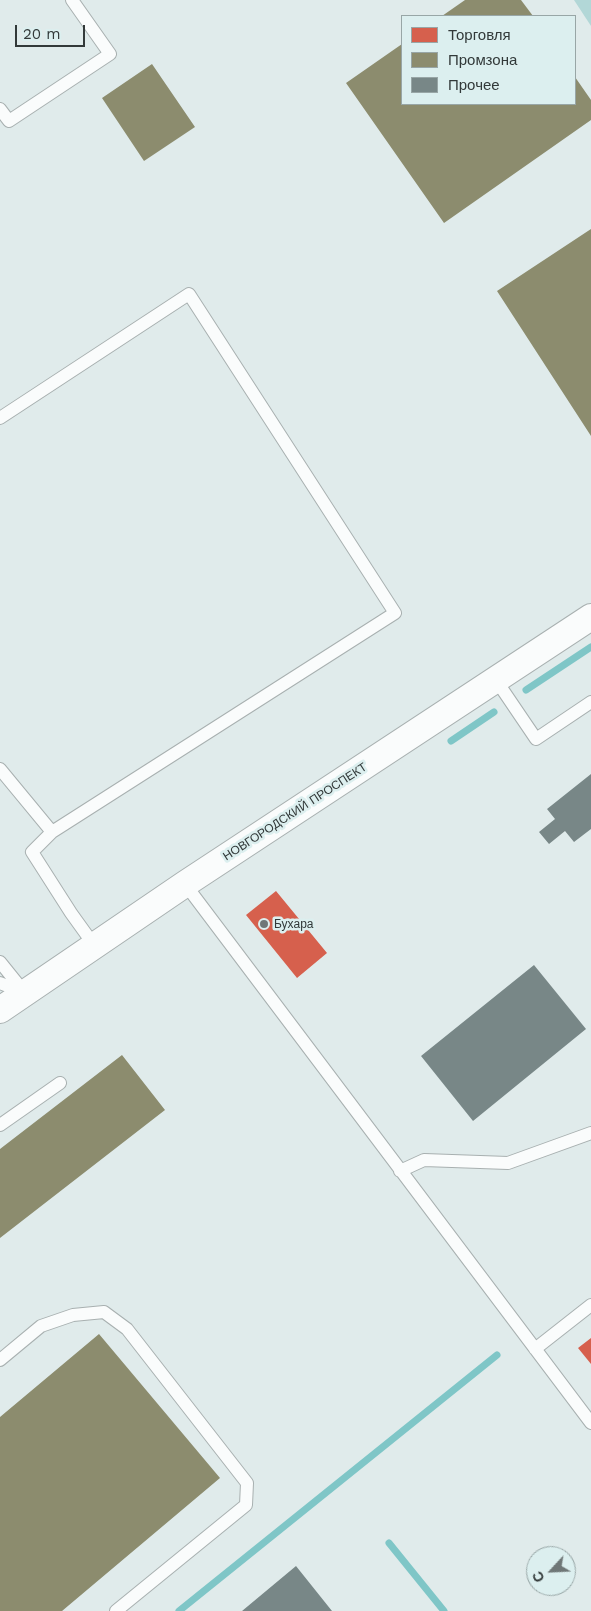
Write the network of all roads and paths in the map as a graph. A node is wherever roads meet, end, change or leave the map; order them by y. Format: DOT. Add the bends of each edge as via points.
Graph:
graph roads {
  1 [pos="72,0"];
  2 [pos="0,109"];
  3 [pos="0,418"];
  4 [pos="591,617"];
  5 [pos="496,680"];
  6 [pos="591,702"];
  7 [pos="0,769"];
  8 [pos="52,832"];
  9 [pos="185,884"];
  10 [pos="94,945"];
  11 [pos="0,962"];
  12 [pos="0,983"];
  13 [pos="25,993"];
  14 [pos="0,1010"];
  15 [pos="60,1083"];
  16 [pos="0,1125"];
  17 [pos="591,1133"];
  18 [pos="400,1171"];
  19 [pos="591,1306"];
  20 [pos="535,1348"];
  21 [pos="0,1360"];
  22 [pos="591,1423"];
  23 [pos="116,1611"];
  1 -- 2 [label="lane" via="110,54 9,121"];
  3 -- 8 [label="lane" via="189,294 395,613"];
  4 -- 5 [label="street, НОВГОРОДСКИЙ ПРОСПЕКТ"];
  5 -- 6 [label="lane" via="536,739"];
  5 -- 9 [label="street, НОВГОРОДСКИЙ ПРОСПЕКТ"];
  7 -- 8 [label="lane"];
  8 -- 10 [label="lane" via="32,852"];
  9 -- 10 [label="street, НОВГОРОДСКИЙ ПРОСПЕКТ"];
  9 -- 18 [label="lane"];
  10 -- 13 [label="street, НОВГОРОДСКИЙ ПРОСПЕКТ"];
  11 -- 13 [label="lane"];
  12 -- 13 [label="lane"];
  13 -- 14 [label="street, НОВГОРОДСКИЙ ПРОСПЕКТ"];
  15 -- 16 [label="lane"];
  17 -- 18 [label="lane" via="508,1163 424,1160"];
  18 -- 20 [label="lane"];
  19 -- 20 [label="lane"];
  20 -- 22 [label="lane"];
  21 -- 23 [label="lane" via="41,1326 73,1315 104,1312 127,1329 247,1483 246,1505"];
}
